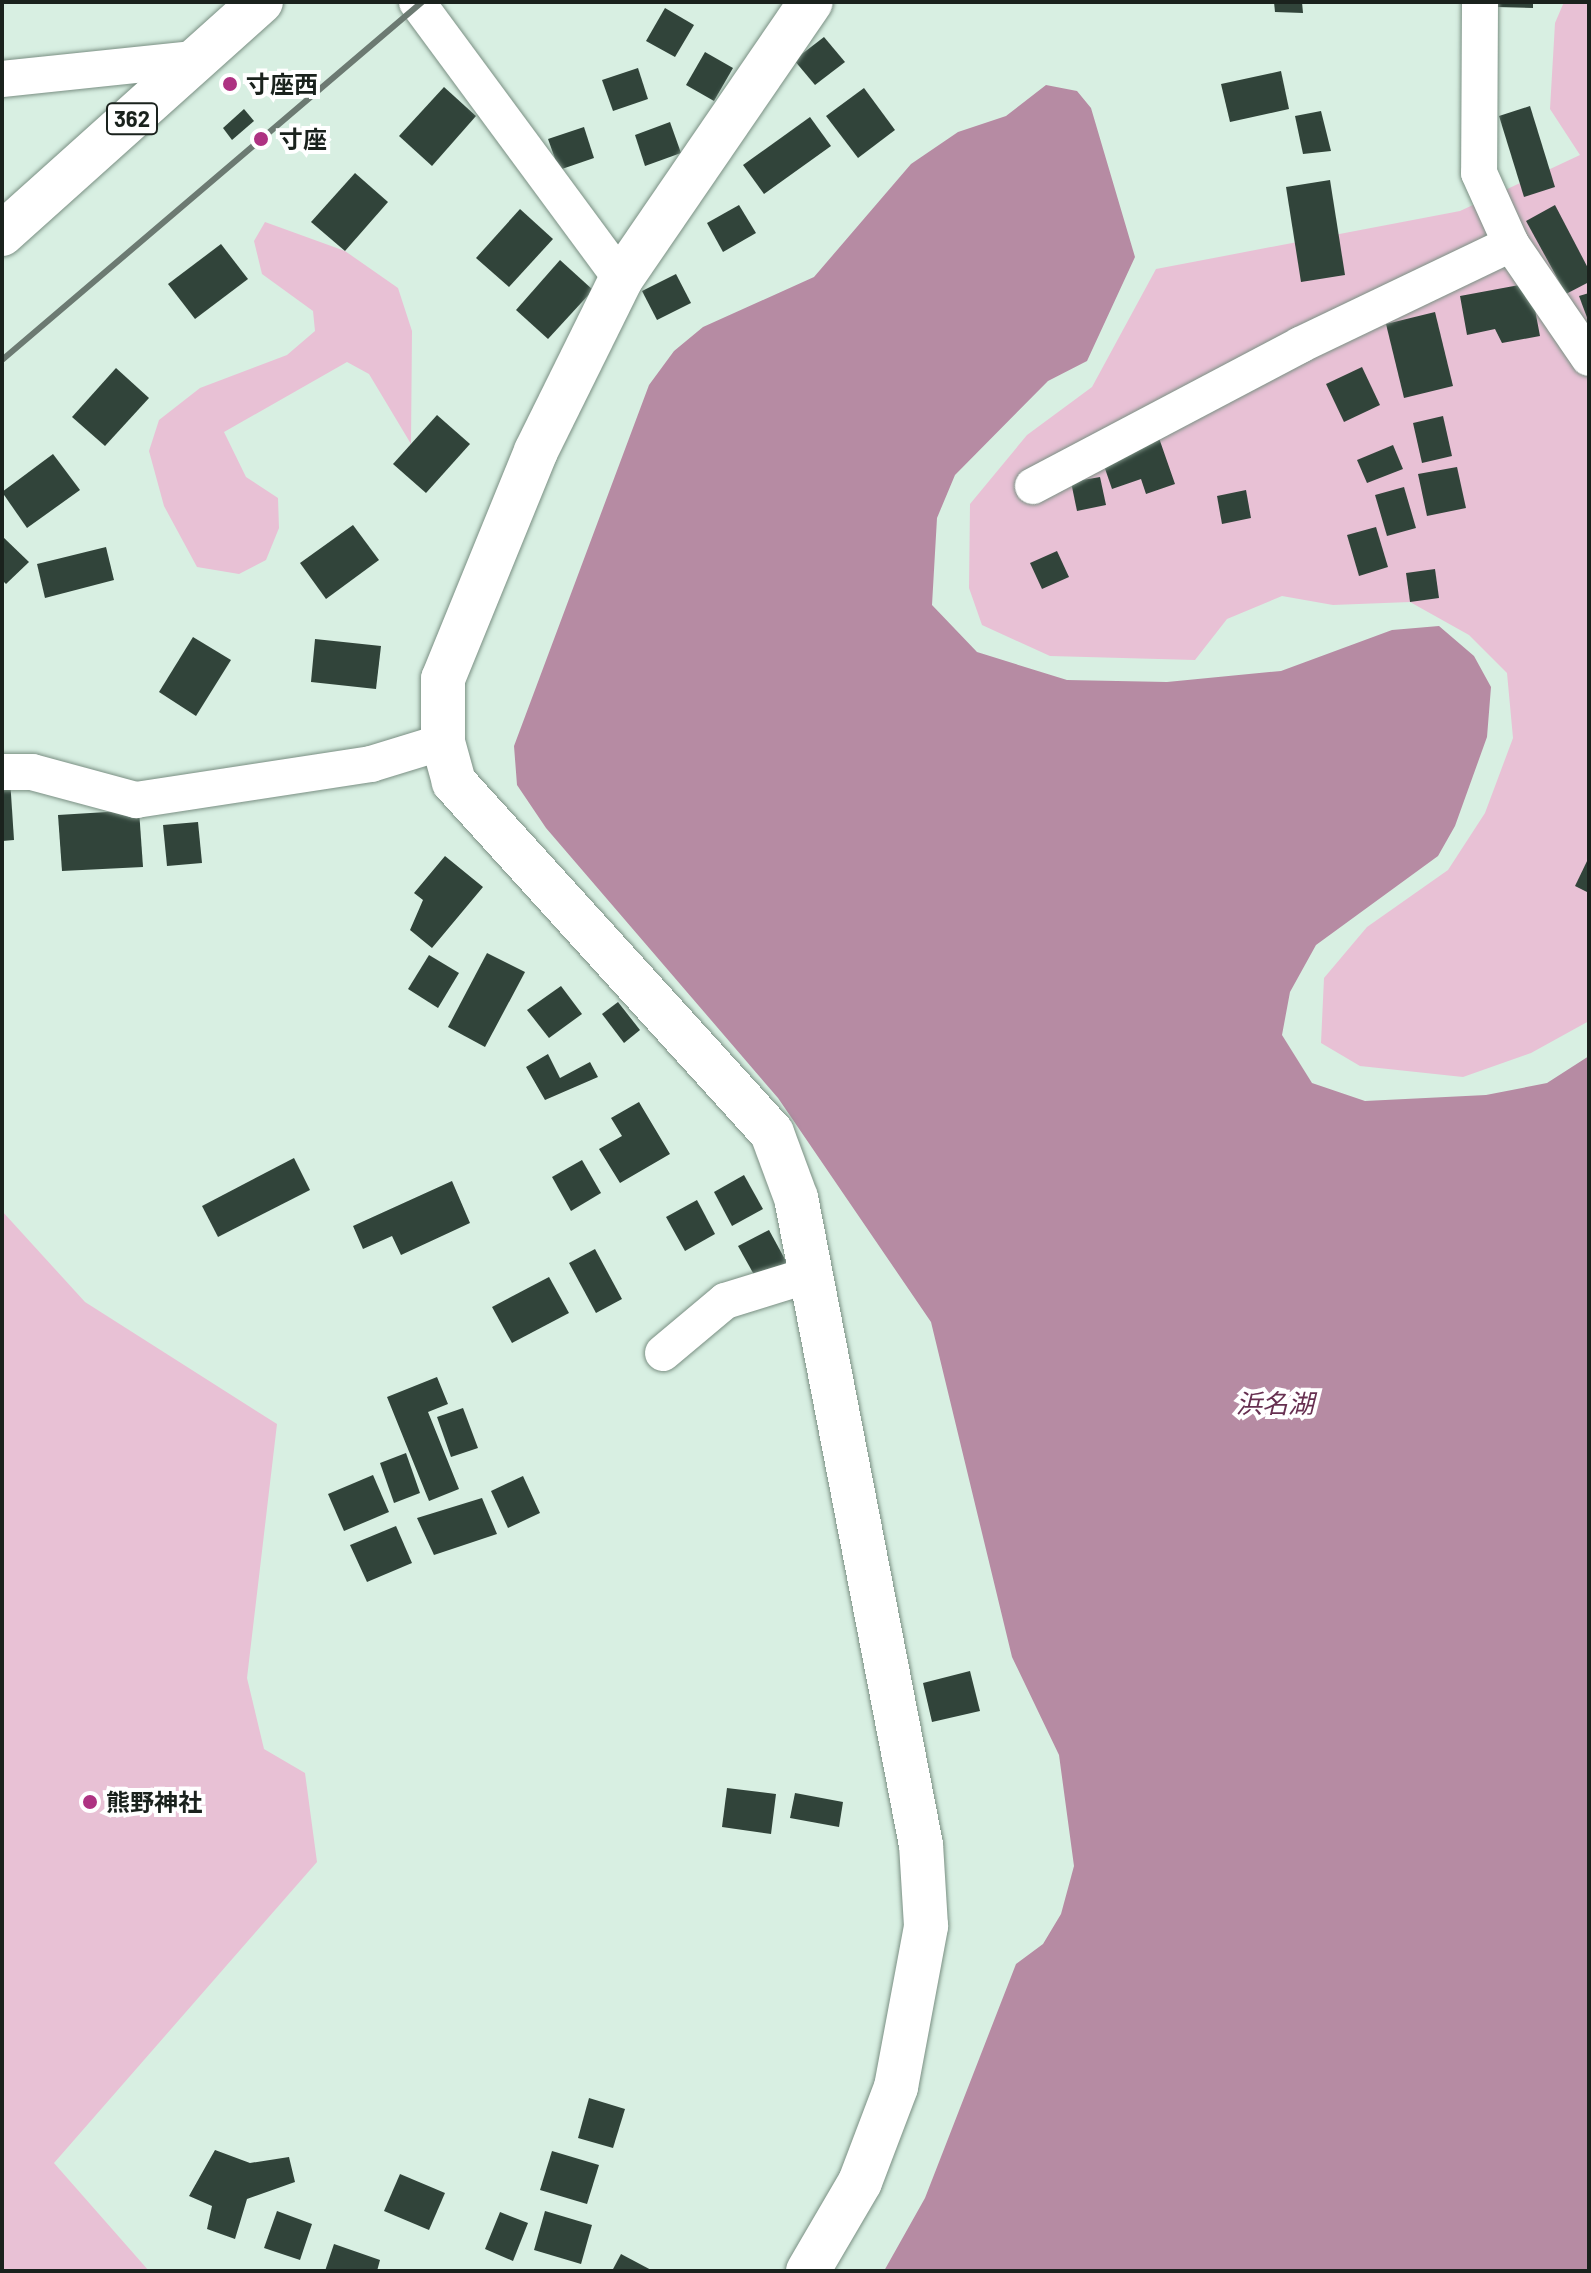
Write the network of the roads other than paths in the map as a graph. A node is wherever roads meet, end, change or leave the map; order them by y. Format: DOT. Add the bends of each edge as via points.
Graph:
graph roads {
  1 [pos="261,2"];
  2 [pos="417,2"];
  3 [pos="811,2"];
  4 [pos="1480,2"];
  5 [pos="201,58"];
  6 [pos="2,79"];
  7 [pos="2,234"];
  8 [pos="1511,244"];
  9 [pos="621,279"];
  10 [pos="1589,358"];
  11 [pos="1033,486"];
  12 [pos="443,742"];
  13 [pos="2,772"];
  14 [pos="812,1274"];
  15 [pos="663,1353"];
  16 [pos="808,2271"];
  1 -- 5 [label="main road, 362"];
  2 -- 9 [label="street"];
  3 -- 9 [label="main road"];
  4 -- 8 [label="street" via="1479,173"];
  5 -- 6 [label="street"];
  5 -- 7 [label="main road, 362"];
  8 -- 10 [label="street"];
  8 -- 11 [label="street" via="1300,345"];
  9 -- 12 [label="main road" via="469,607 443,679"];
  12 -- 13 [label="street" via="371,764 136,800 32,772"];
  12 -- 14 [label="main road" via="454,782 772,1133 796,1198"];
  14 -- 15 [label="street" via="725,1301"];
  14 -- 16 [label="main road" via="921,1845 926,1926 896,2087 860,2182"];
}
